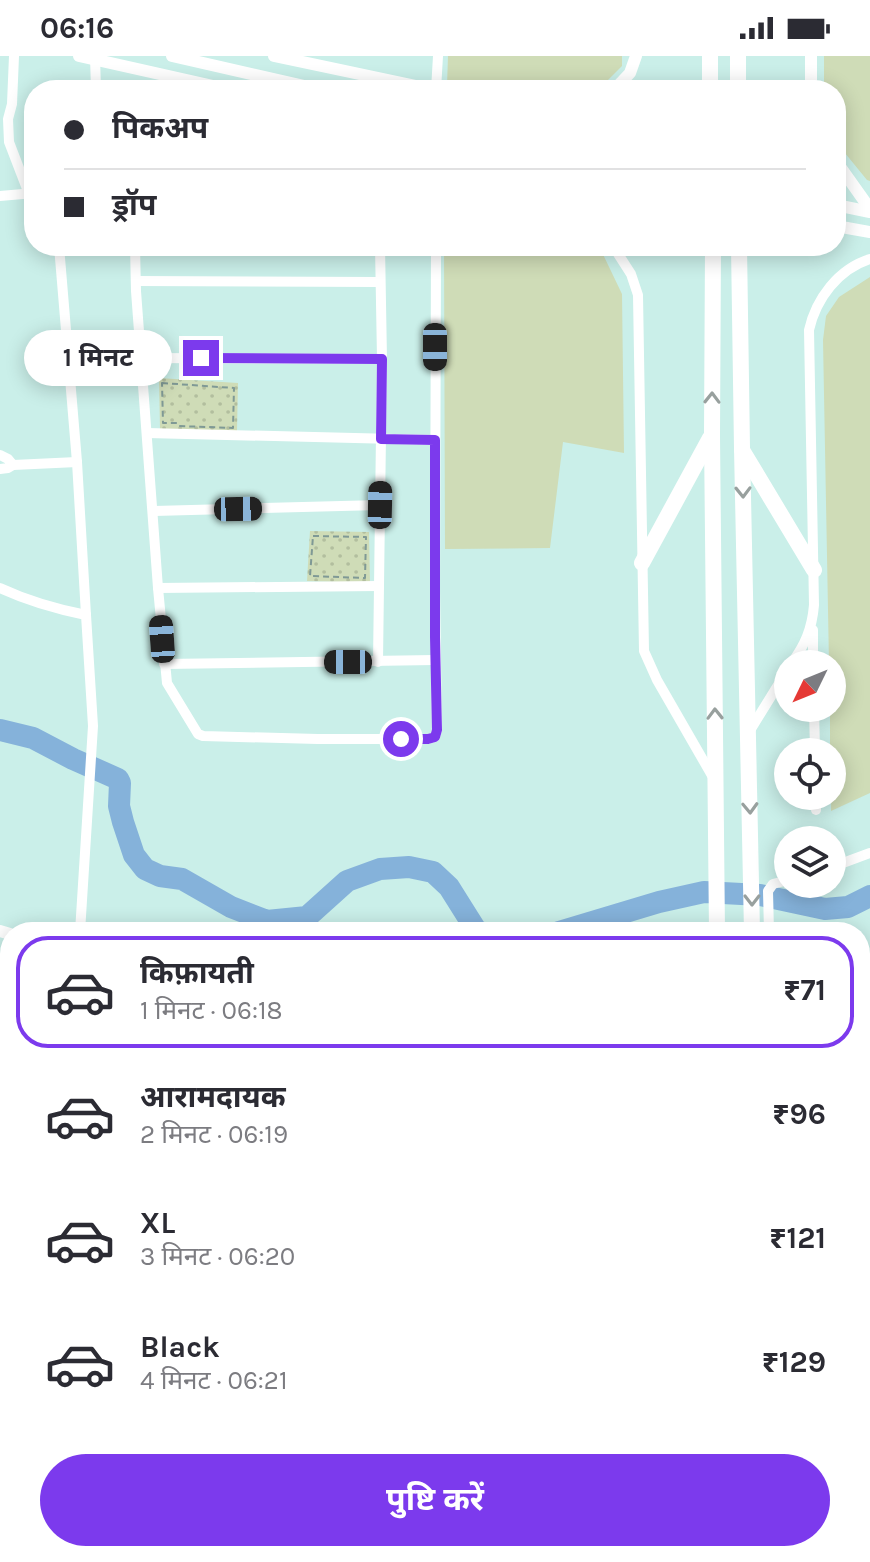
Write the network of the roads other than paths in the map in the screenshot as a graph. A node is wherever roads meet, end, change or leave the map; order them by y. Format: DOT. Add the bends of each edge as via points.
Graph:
graph roads {
  1 [pos="14,56"];
  2 [pos="79,56"];
  3 [pos="172,56"];
  4 [pos="274,56"];
  5 [pos="438,56"];
  6 [pos="636,56"];
  7 [pos="710,56"];
  8 [pos="738,56"];
  9 [pos="811,56"];
  10 [pos="95,58"];
  11 [pos="98,80"];
  12 [pos="188,80"];
  13 [pos="278,80"];
  14 [pos="388,80"];
  15 [pos="437,80"];
  16 [pos="623,80"];
  17 [pos="710,80"];
  18 [pos="738,80"];
  19 [pos="811,80"];
  20 [pos="846,174"];
  21 [pos="24,176"];
  22 [pos="856,188"];
  23 [pos="870,191"];
  24 [pos="24,194"];
  25 [pos="0,196"];
  26 [pos="846,207"];
  27 [pos="870,211"];
  28 [pos="846,228"];
  29 [pos="870,232"];
  30 [pos="60,256"];
  31 [pos="135,256"];
  32 [pos="380,256"];
  33 [pos="436,256"];
  34 [pos="619,256"];
  35 [pos="713,256"];
  36 [pos="739,256"];
  37 [pos="870,259"];
  38 [pos="136,281"];
  39 [pos="379,282"];
  40 [pos="141,358"];
  41 [pos="382,359"];
  42 [pos="147,433"];
  43 [pos="712,436"];
  44 [pos="381,439"];
  45 [pos="435,440"];
  46 [pos="742,448"];
  47 [pos="0,455"];
  48 [pos="77,462"];
  49 [pos="13,465"];
  50 [pos="0,469"];
  51 [pos="380,505"];
  52 [pos="154,511"];
  53 [pos="642,563"];
  54 [pos="814,570"];
  55 [pos="379,586"];
  56 [pos="0,588"];
  57 [pos="158,588"];
  58 [pos="86,615"];
  59 [pos="813,624"];
  60 [pos="800,650"];
  61 [pos="813,650"];
  62 [pos="435,660"];
  63 [pos="378,662"];
  64 [pos="164,664"];
  65 [pos="774,692"];
  66 [pos="748,734"];
  67 [pos="716,782"];
  68 [pos="870,853"];
  69 [pos="846,862"];
  70 [pos="774,884"];
  71 [pos="81,922"];
  72 [pos="717,922"];
  73 [pos="752,922"];
  74 [pos="769,922"];
  1 -- 21 [label="street" via="9,142"];
  2 -- 10 [label="street"];
  3 -- 13 [label="street"];
  4 -- 14 [label="street"];
  5 -- 15 [label="street"];
  6 -- 16 [label="street"];
  7 -- 17 [label="main road"];
  8 -- 18 [label="main road"];
  9 -- 19 [label="street"];
  10 -- 11 [label="street"];
  10 -- 12 [label="street"];
  20 -- 22 [label="street"];
  22 -- 23 [label="street"];
  22 -- 27 [label="street"];
  24 -- 25 [label="street"];
  26 -- 27 [label="street"];
  28 -- 29 [label="street"];
  30 -- 48 [label="street"];
  31 -- 38 [label="street"];
  32 -- 39 [label="street"];
  33 -- 45 [label="street"];
  34 -- 53 [label="street" via="638,295"];
  43 -- 35 [label="main road, one-way"];
  36 -- 46 [label="main road"];
  37 -- 54 [label="street" via="824,293 809,330"];
  38 -- 39 [label="street"];
  38 -- 40 [label="street"];
  39 -- 41 [label="street"];
  40 -- 41 [label="street"];
  40 -- 42 [label="street"];
  41 -- 44 [label="street"];
  42 -- 44 [label="street"];
  42 -- 52 [label="street"];
  43 -- 53 [label="main road"];
  67 -- 43 [label="main road, one-way"];
  44 -- 45 [label="street"];
  44 -- 51 [label="street"];
  45 -- 62 [label="street"];
  46 -- 54 [label="main road"];
  46 -- 66 [label="main road, one-way"];
  47 -- 49 [label="street"];
  48 -- 49 [label="street"];
  48 -- 58 [label="street"];
  49 -- 50 [label="street"];
  51 -- 52 [label="street"];
  51 -- 55 [label="street"];
  52 -- 57 [label="street"];
  53 -- 67 [label="street" via="644,651"];
  54 -- 59 [label="street"];
  55 -- 57 [label="street"];
  55 -- 63 [label="street"];
  56 -- 58 [label="street"];
  57 -- 64 [label="street"];
  58 -- 71 [label="street" via="93,726"];
  59 -- 60 [label="street"];
  59 -- 61 [label="street"];
  62 -- 63 [label="street"];
  62 -- 64 [label="street" via="437,730 428,739 203,736 171,691"];
  63 -- 64 [label="street"];
  65 -- 66 [label="street"];
  66 -- 73 [label="main road, one-way"];
  67 -- 72 [label="main road"];
  68 -- 69 [label="street"];
  70 -- 74 [label="street" via="768,891"];
}
